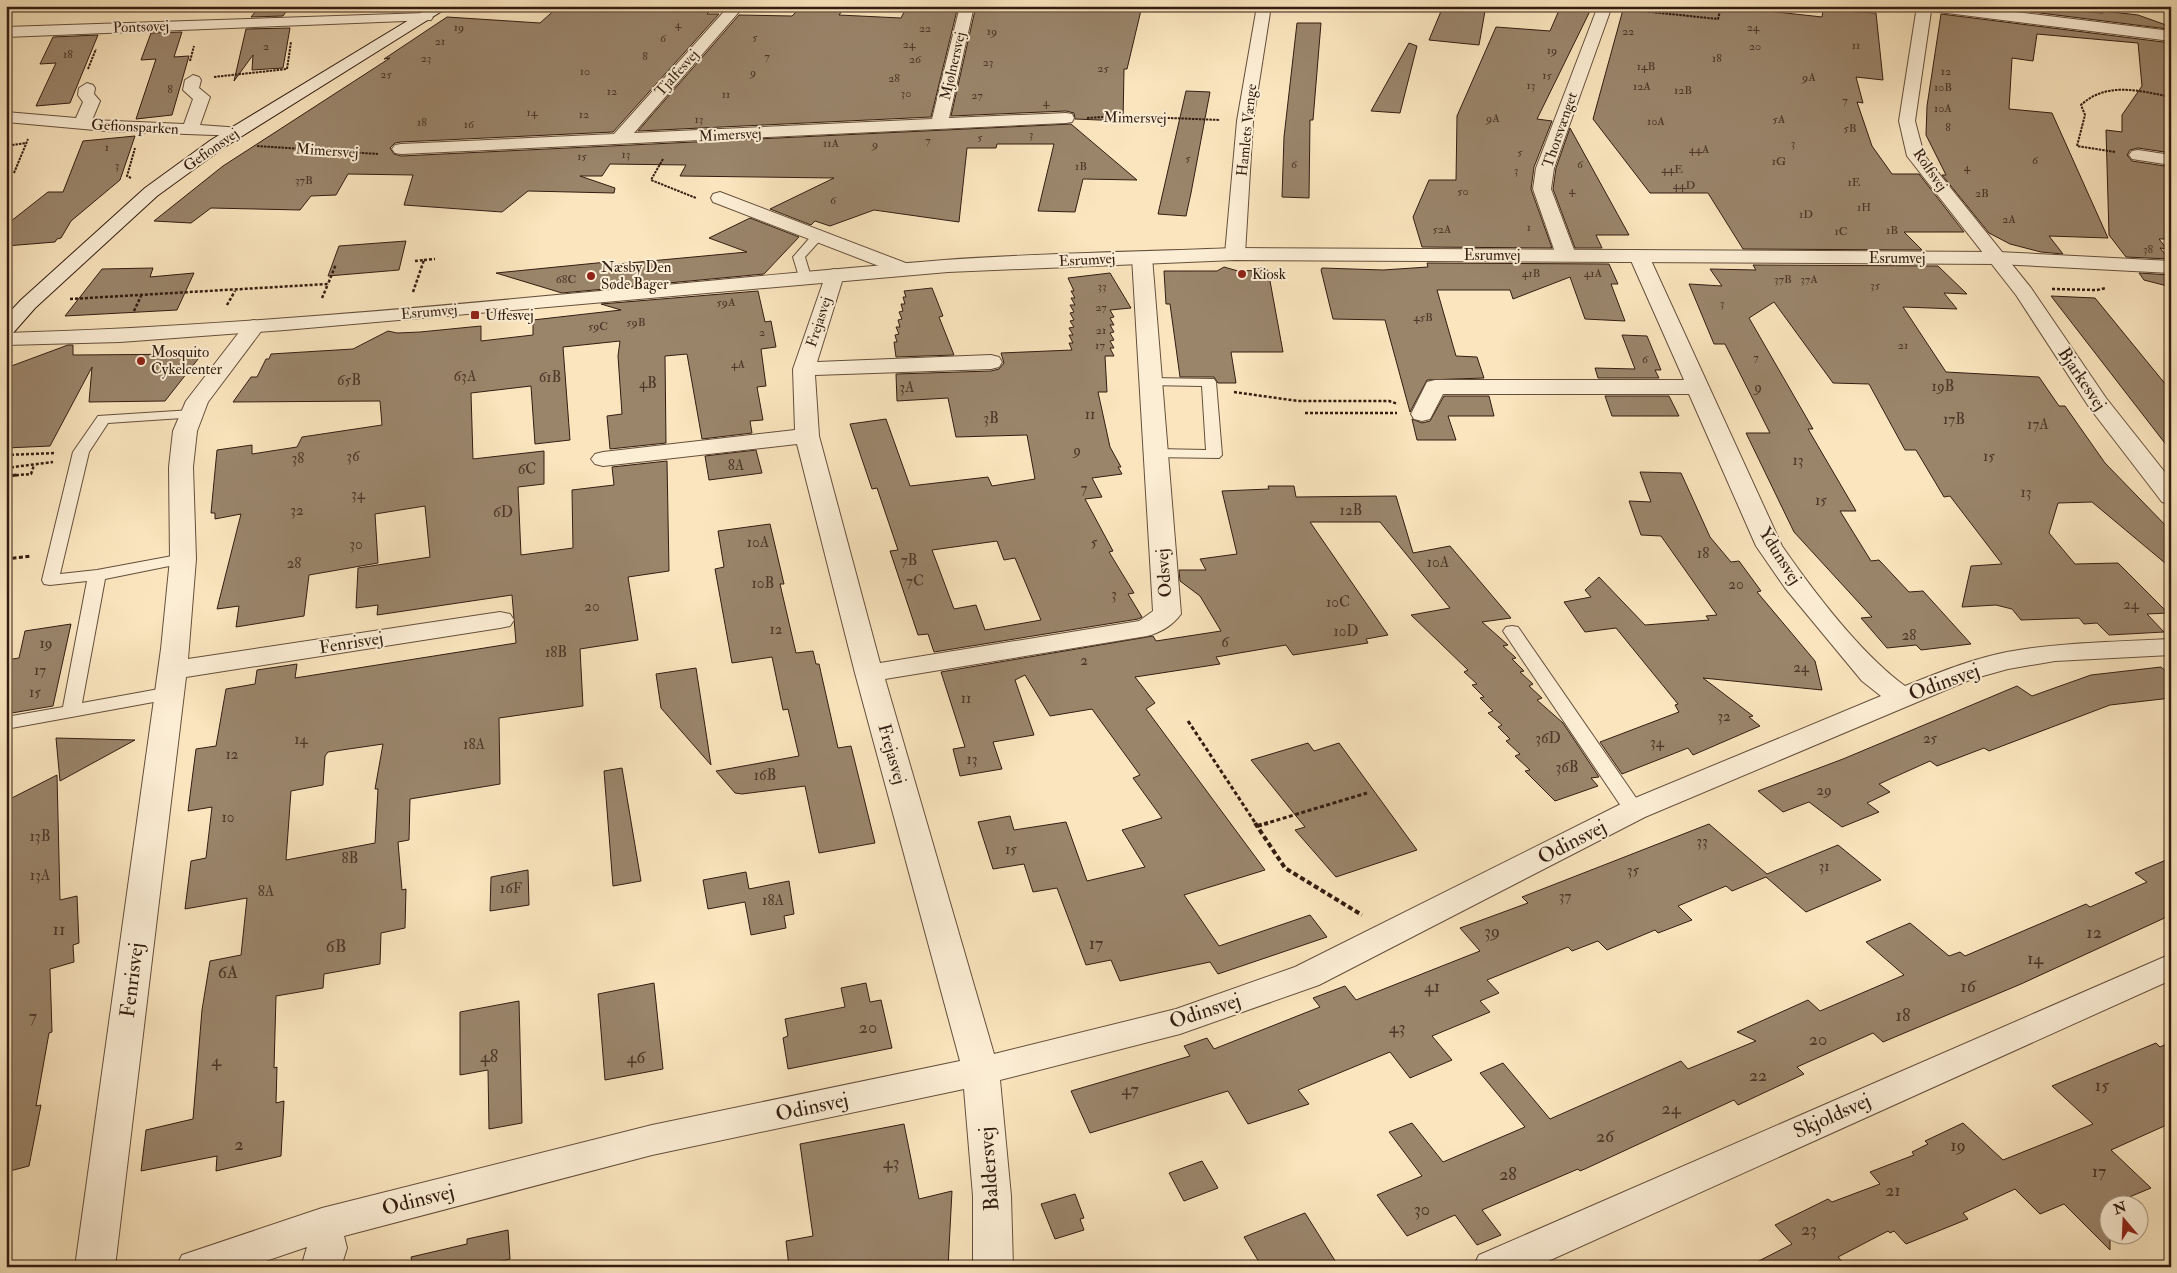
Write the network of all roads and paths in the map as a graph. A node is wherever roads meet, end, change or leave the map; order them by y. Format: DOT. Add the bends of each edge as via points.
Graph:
graph roads {
  1 [pos="443,6"];
  2 [pos="737,6"];
  3 [pos="967,6"];
  4 [pos="1264,6"];
  5 [pos="1605,6"];
  6 [pos="1924,6"];
  7 [pos="1929,6"];
  8 [pos="1641,11"];
  9 [pos="1720,11"];
  10 [pos="426,17"];
  11 [pos="6,32"];
  12 [pos="292,36"];
  13 [pos="2171,36"];
  14 [pos="196,40"];
  15 [pos="193,80"];
  16 [pos="87,88"];
  17 [pos="2171,97"];
  18 [pos="6,117"];
  19 [pos="1066,118"];
  20 [pos="1245,121"];
  21 [pos="54,122"];
  22 [pos="80,124"];
  23 [pos="939,125"];
  24 [pos="147,128"];
  25 [pos="190,130"];
  26 [pos="235,132"];
  27 [pos="675,137"];
  28 [pos="618,140"];
  29 [pos="27,143"];
  30 [pos="217,144"];
  31 [pos="12,145"];
  32 [pos="401,149"];
  33 [pos="2138,156"];
  34 [pos="2171,160"];
  35 [pos="14,173"];
  36 [pos="161,185"];
  37 [pos="720,198"];
  38 [pos="818,236"];
  39 [pos="1236,254"];
  40 [pos="1566,256"];
  41 [pos="1639,256"];
  42 [pos="1142,257"];
  43 [pos="1998,258"];
  44 [pos="435,259"];
  45 [pos="424,260"];
  46 [pos="415,261"];
  47 [pos="336,264"];
  48 [pos="2171,267"];
  49 [pos="904,269"];
  50 [pos="834,275"];
  51 [pos="806,277"];
  52 [pos="32,301"];
  53 [pos="406,314"];
  54 [pos="254,326"];
  55 [pos="6,330"];
  56 [pos="6,339"];
  57 [pos="991,362"];
  58 [pos="804,369"];
  59 [pos="1151,382"];
  60 [pos="1698,387"];
  61 [pos="1209,389"];
  62 [pos="1305,413"];
  63 [pos="192,414"];
  64 [pos="1422,414"];
  65 [pos="807,436"];
  66 [pos="52,453"];
  67 [pos="1156,454"];
  68 [pos="6,455"];
  69 [pos="79,459"];
  70 [pos="603,459"];
  71 [pos="35,464"];
  72 [pos="6,468"];
  73 [pos="6,476"];
  74 [pos="2171,498"];
  75 [pos="183,559"];
  76 [pos="97,575"];
  77 [pos="500,620"];
  78 [pos="1512,631"];
  79 [pos="2171,648"];
  80 [pos="869,672"];
  81 [pos="171,682"];
  82 [pos="1902,698"];
  83 [pos="71,711"];
  84 [pos="1188,721"];
  85 [pos="6,723"];
  86 [pos="1367,793"];
  87 [pos="1634,810"];
  88 [pos="1257,826"];
  89 [pos="1392,933"];
  90 [pos="2171,966"];
  91 [pos="981,1071"];
  92 [pos="322,1225"];
  93 [pos="95,1267"];
  94 [pos="196,1267"];
  95 [pos="321,1267"];
  96 [pos="992,1267"];
  97 [pos="1493,1267"];
  1 -- 10 [label="street, Gefionsvej"];
  2 -- 28 [label="street, Tjalfesvej"];
  3 -- 23 [label="street, Mjølnersvej"];
  4 -- 20 [label="street, Hamlets Vænge"];
  5 -- 40 [label="street, Thorsvænget" via="1546,168 1542,189"];
  6 -- 43 [label="street, Rolfsvej" via="1907,121 1910,140 1916,156"];
  7 -- 13 [label="street"];
  8 -- 9 [label="path" via="1718,18"];
  10 -- 11 [label="street, Pontsøvej"];
  10 -- 26 [label="street, Gefionsvej"];
  12 -- 15 [label="path" via="287,69"];
  14 -- 15 [label="path" via="186,80"];
  15 -- 25 [label="street, Gefionsparken" via="191,90 202,96"];
  16 -- 22 [label="street, Gefionsparken" via="86,95 92,101"];
  17 -- 33 [label="path" via="2120,88 2098,94 2081,105 2085,115 2077,146"];
  18 -- 21 [label="street, Gefionsparken"];
  19 -- 20 [label="path, Mimersvej" via="1119,116"];
  19 -- 23 [label="street, Mimersvej"];
  20 -- 39 [label="street, Hamlets Vænge"];
  21 -- 22 [label="street, Gefionsparken"];
  21 -- 29 [label="path" via="29,133"];
  22 -- 24 [label="street, Gefionsparken"];
  23 -- 27 [label="street, Mimersvej"];
  24 -- 25 [label="street, Gefionsparken"];
  24 -- 36 [label="path" via="139,135 127,176 144,184"];
  25 -- 26 [label="street, Gefionsparken"];
  26 -- 30 [label="street, Gefionsvej"];
  27 -- 28 [label="street, Mimersvej"];
  27 -- 37 [label="path" via="651,180 707,202"];
  28 -- 32 [label="street, Mimersvej"];
  29 -- 31 [label="path"];
  29 -- 35 [label="path"];
  30 -- 32 [label="path, Mimersvej" via="386,154"];
  30 -- 36 [label="street, Gefionsvej"];
  33 -- 34 [label="street"];
  36 -- 52 [label="street, Gefionsvej"];
  37 -- 38 [label="street"];
  38 -- 49 [label="street"];
  38 -- 51 [label="lane" via="799,257"];
  39 -- 40 [label="street, Esrumvej"];
  39 -- 42 [label="street, Esrumvej"];
  40 -- 41 [label="street, Esrumvej"];
  41 -- 43 [label="street, Esrumvej"];
  41 -- 60 [label="street, Ydunsvej"];
  42 -- 49 [label="street, Esrumvej"];
  42 -- 59 [label="street, Odsvej"];
  43 -- 48 [label="street, Esrumvej"];
  43 -- 74 [label="street, Bjarkesvej" via="2097,402"];
  44 -- 45 [label="path"];
  45 -- 46 [label="path"];
  45 -- 53 [label="path"];
  47 -- 52 [label="path" via="328,284"];
  49 -- 50 [label="street, Esrumvej"];
  50 -- 51 [label="street, Esrumvej"];
  50 -- 58 [label="street, Frejasvej"];
  51 -- 53 [label="street, Esrumvej"];
  52 -- 55 [label="street, Gefionsvej"];
  53 -- 54 [label="street, Esrumvej"];
  54 -- 56 [label="street, Esrumvej" via="120,336"];
  54 -- 63 [label="street, Fenrisvej" via="196,401"];
  57 -- 58 [label="street, Frejasvej"];
  58 -- 65 [label="street, Frejasvej"];
  59 -- 61 [label="lane" via="1208,382"];
  59 -- 67 [label="street, Odsvej"];
  60 -- 64 [label="street" via="1435,387"];
  60 -- 82 [label="street, Ydunsvej" via="1769,546 1794,582 1872,675"];
  61 -- 64 [label="path" via="1298,401 1389,400"];
  61 -- 67 [label="lane" via="1214,455"];
  62 -- 64 [label="path"];
  63 -- 69 [label="lane" via="103,419"];
  63 -- 75 [label="street, Fenrisvej" via="185,431 182,467"];
  65 -- 70 [label="street"];
  65 -- 80 [label="street, Frejasvej"];
  66 -- 68 [label="path"];
  67 -- 80 [label="street, Odsvej" via="1167,614 1148,628"];
  69 -- 71 [label="path"];
  69 -- 76 [label="lane" via="50,580"];
  71 -- 72 [label="path"];
  71 -- 73 [label="path" via="30,474"];
  75 -- 76 [label="lane"];
  75 -- 81 [label="street, Fenrisvej"];
  76 -- 83 [label="lane"];
  77 -- 81 [label="street, Fenrisvej"];
  78 -- 87 [label="lane"];
  79 -- 82 [label="street, Odinsvej" via="2055,653 2006,661 1962,674"];
  80 -- 91 [label="street, Frejasvej"];
  81 -- 83 [label="lane, Fenrisvej"];
  81 -- 93 [label="street, Fenrisvej"];
  82 -- 87 [label="street, Odinsvej"];
  83 -- 85 [label="lane, Fenrisvej"];
  84 -- 88 [label="path"];
  86 -- 88 [label="path"];
  87 -- 89 [label="street, Odinsvej"];
  88 -- 89 [label="path" via="1285,868"];
  89 -- 91 [label="street, Odinsvej" via="1307,976 1180,1021"];
  90 -- 97 [label="street, Skjoldsvej"];
  91 -- 92 [label="street, Odinsvej" via="652,1140"];
  91 -- 96 [label="street, Baldersvej" via="992,1196"];
  92 -- 94 [label="street, Odinsvej"];
  92 -- 95 [label="street" via="327,1248"];
}
